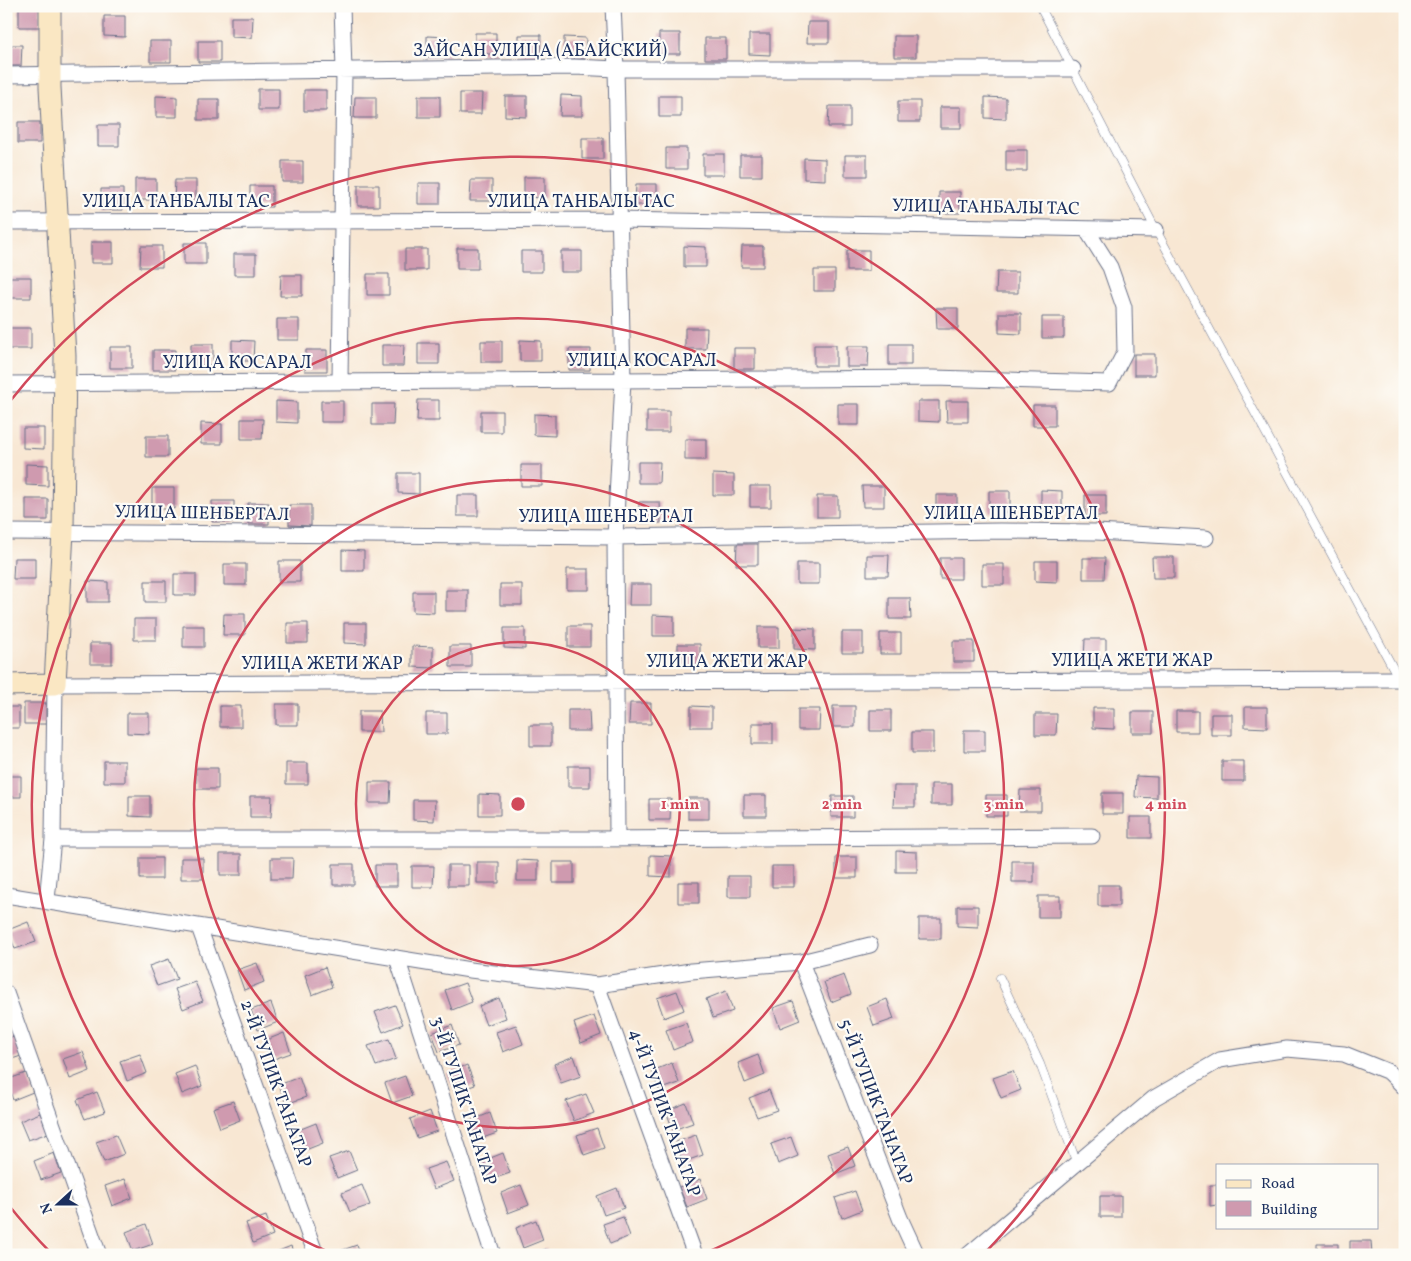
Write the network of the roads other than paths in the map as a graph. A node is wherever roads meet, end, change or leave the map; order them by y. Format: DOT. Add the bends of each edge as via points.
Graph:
graph roads {
  1 [pos="50,6"];
  2 [pos="342,6"];
  3 [pos="613,6"];
  4 [pos="1040,6"];
  5 [pos="616,69"];
  6 [pos="1074,69"];
  7 [pos="344,71"];
  8 [pos="6,76"];
  9 [pos="50,76"];
  10 [pos="343,220"];
  11 [pos="618,220"];
  12 [pos="58,221"];
  13 [pos="6,222"];
  14 [pos="1086,229"];
  15 [pos="1156,230"];
  16 [pos="623,380"];
  17 [pos="340,381"];
  18 [pos="64,383"];
  19 [pos="6,384"];
  20 [pos="63,531"];
  21 [pos="6,532"];
  22 [pos="615,536"];
  23 [pos="1206,538"];
  24 [pos="616,682"];
  25 [pos="55,684"];
  26 [pos="1402,684"];
  27 [pos="6,685"];
  28 [pos="1092,836"];
  29 [pos="617,838"];
  30 [pos="53,839"];
  31 [pos="6,894"];
  32 [pos="47,900"];
  33 [pos="199,926"];
  34 [pos="870,945"];
  35 [pos="398,958"];
  36 [pos="801,962"];
  37 [pos="1000,978"];
  38 [pos="597,985"];
  39 [pos="6,993"];
  40 [pos="1405,1088"];
  41 [pos="1076,1161"];
  42 [pos="99,1255"];
  43 [pos="316,1255"];
  44 [pos="493,1255"];
  45 [pos="695,1255"];
  46 [pos="917,1255"];
  47 [pos="968,1255"];
  1 -- 9 [label="street"];
  2 -- 7 [label="street"];
  3 -- 5 [label="street"];
  4 -- 6 [label="lane"];
  5 -- 6 [label="street, ЗАЙСАН УЛИЦА (АБАЙСКИЙ)"];
  5 -- 7 [label="street, ЗАЙСАН УЛИЦА (АБАЙСКИЙ)"];
  5 -- 11 [label="street"];
  6 -- 15 [label="lane"];
  7 -- 9 [label="street, ЗАЙСАН УЛИЦА (АБАЙСКИЙ)"];
  7 -- 10 [label="street"];
  8 -- 9 [label="street, ЗАЙСАН УЛИЦА (АБАЙСКИЙ)"];
  9 -- 12 [label="street"];
  10 -- 11 [label="street, УЛИЦА ТАНБАЛЫ ТАС"];
  10 -- 12 [label="street, УЛИЦА ТАНБАЛЫ ТАС"];
  10 -- 17 [label="street"];
  11 -- 14 [label="street, УЛИЦА ТАНБАЛЫ ТАС"];
  11 -- 16 [label="street"];
  12 -- 13 [label="street, УЛИЦА ТАНБАЛЫ ТАС"];
  12 -- 18 [label="street"];
  14 -- 15 [label="street, УЛИЦА ТАНБАЛЫ ТАС"];
  14 -- 16 [label="street, УЛИЦА КОСАРАЛ" via="1110,267 1124,307 1125,352 1109,383 932,378"];
  15 -- 26 [label="lane"];
  16 -- 17 [label="street, УЛИЦА КОСАРАЛ"];
  16 -- 22 [label="street"];
  17 -- 18 [label="street, УЛИЦА КОСАРАЛ"];
  18 -- 19 [label="street, УЛИЦА КОСАРАЛ"];
  18 -- 20 [label="street"];
  20 -- 21 [label="street, УЛИЦА ШЕНБЕРТАЛ"];
  20 -- 22 [label="street, УЛИЦА ШЕНБЕРТАЛ"];
  20 -- 25 [label="street"];
  22 -- 23 [label="street, УЛИЦА ШЕНБЕРТАЛ" via="1000,531"];
  22 -- 24 [label="street"];
  24 -- 25 [label="street, УЛИЦА ЖЕТИ ЖАР"];
  24 -- 26 [label="street, УЛИЦА ЖЕТИ ЖАР"];
  24 -- 29 [label="street"];
  25 -- 27 [label="street"];
  25 -- 30 [label="street"];
  28 -- 29 [label="street"];
  29 -- 30 [label="street"];
  30 -- 32 [label="street"];
  31 -- 32 [label="street"];
  32 -- 33 [label="street"];
  33 -- 35 [label="street"];
  33 -- 43 [label="street, 2-Й ТУПИК ТАНАТАР"];
  34 -- 36 [label="street"];
  35 -- 38 [label="street"];
  35 -- 44 [label="street, 3-Й ТУПИК ТАНАТАР"];
  36 -- 38 [label="street" via="691,971"];
  36 -- 46 [label="street, 5-Й ТУПИК ТАНАТАР" via="896,1209"];
  37 -- 41 [label="lane" via="1040,1064"];
  38 -- 45 [label="street, 4-Й ТУПИК ТАНАТАР"];
  39 -- 42 [label="street"];
  40 -- 41 [label="street" via="1389,1072 1344,1054 1287,1049 1220,1060 1154,1098"];
  41 -- 47 [label="street"];
}
